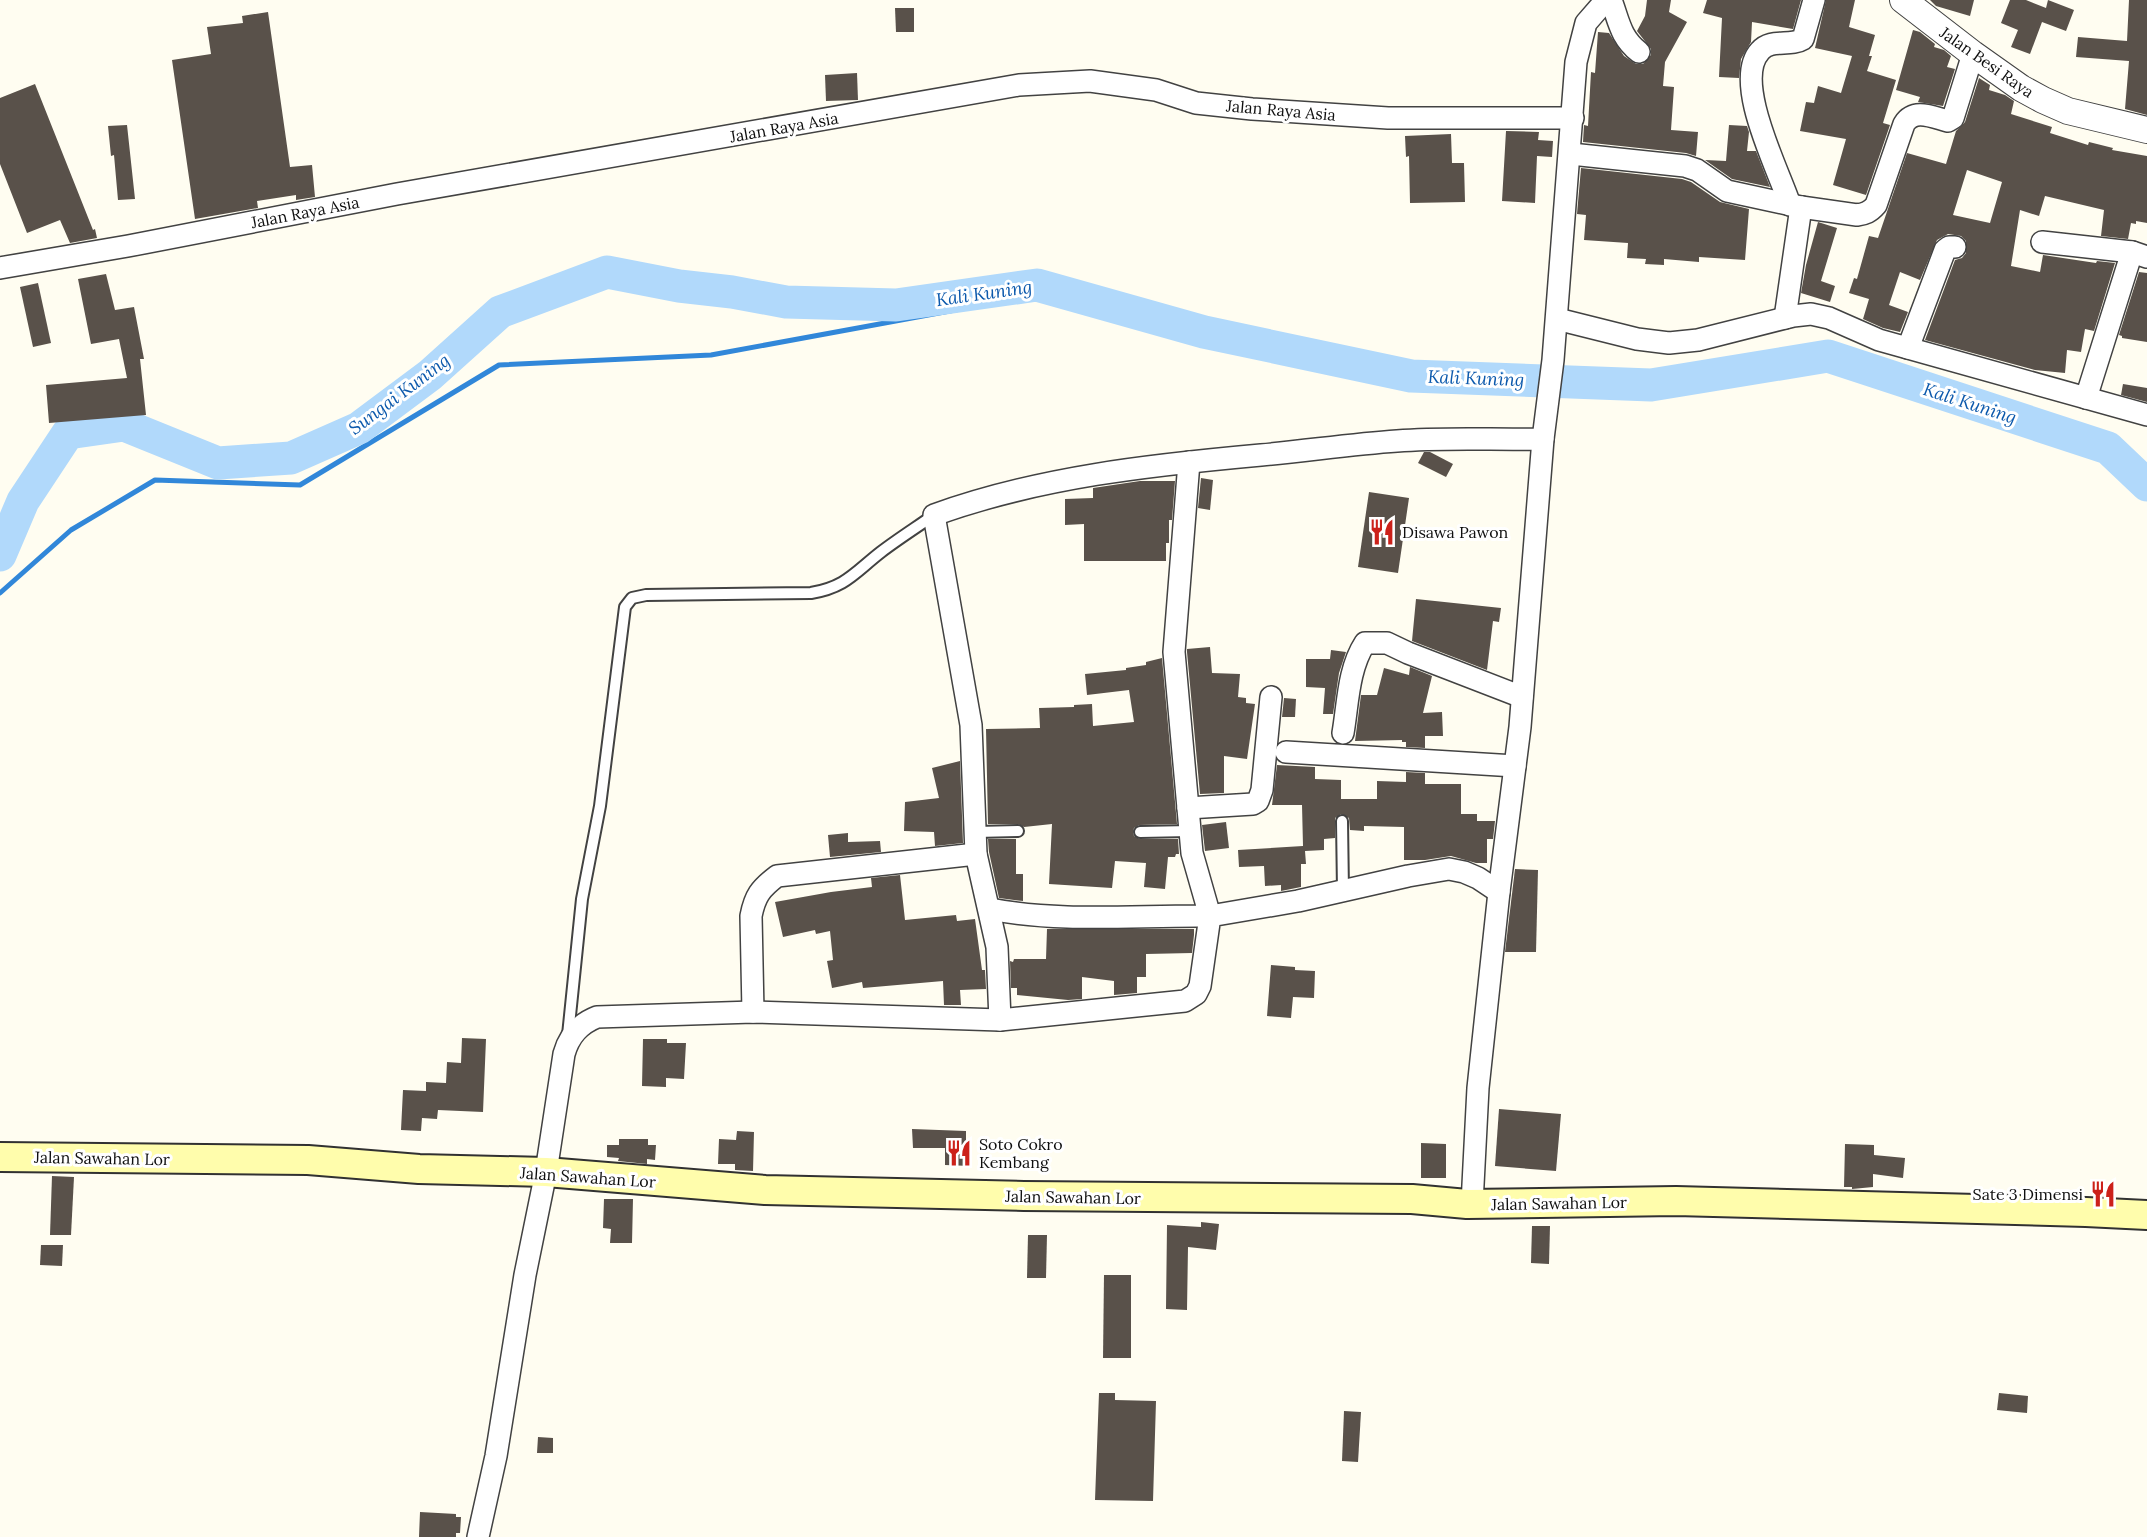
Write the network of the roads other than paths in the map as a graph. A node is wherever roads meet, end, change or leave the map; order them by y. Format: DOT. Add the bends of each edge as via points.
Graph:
graph roads {
  1 [pos="1606,0"];
  2 [pos="1611,0"];
  3 [pos="1814,0"];
  4 [pos="1903,0"];
  5 [pos="1639,52"];
  6 [pos="1973,54"];
  7 [pos="1573,118"];
  8 [pos="2147,130"];
  9 [pos="1571,154"];
  10 [pos="1795,206"];
  11 [pos="2042,242"];
  12 [pos="1955,247"];
  13 [pos="2140,254"];
  14 [pos="0,268"];
  15 [pos="1557,318"];
  16 [pos="1785,318"];
  17 [pos="1908,348"];
  18 [pos="2086,398"];
  19 [pos="2147,415"];
  20 [pos="1543,440"];
  21 [pos="1189,462"];
  22 [pos="934,515"];
  23 [pos="1522,696"];
  24 [pos="1271,697"];
  25 [pos="1342,734"];
  26 [pos="1286,752"];
  27 [pos="1515,766"];
  28 [pos="1188,808"];
  29 [pos="1342,821"];
  30 [pos="1018,831"];
  31 [pos="1190,831"];
  32 [pos="976,832"];
  33 [pos="1140,832"];
  34 [pos="976,854"];
  35 [pos="1343,891"];
  36 [pos="1499,892"];
  37 [pos="990,909"];
  38 [pos="1210,916"];
  39 [pos="753,1012"];
  40 [pos="1000,1020"];
  41 [pos="568,1041"];
  42 [pos="0,1158"];
  43 [pos="546,1172"];
  44 [pos="1472,1204"];
  45 [pos="2147,1215"];
  46 [pos="478,1537"];
  1 -- 7 [label="street" via="1586,24 1576,62"];
  2 -- 5 [label="street" via="1622,33"];
  3 -- 10 [label="street" via="1803,39 1761,49 1754,60 1752,82 1759,124"];
  4 -- 6 [label="street, Jalan Besi Raya"];
  6 -- 8 [label="street, Jalan Besi Raya" via="2021,88 2068,111"];
  6 -- 10 [label="street" via="1953,118 1948,121 1917,114 1908,117 1871,211 1857,215"];
  7 -- 9 [label="street"];
  7 -- 14 [label="street, Jalan Raya Asia" via="1388,118 1196,103 1156,90 1090,81 1019,85"];
  9 -- 10 [label="street" via="1685,165 1727,191"];
  9 -- 15 [label="street"];
  10 -- 16 [label="street"];
  11 -- 13 [label="street"];
  12 -- 17 [label="street" via="1944,250"];
  13 -- 18 [label="street"];
  15 -- 16 [label="street" via="1637,339 1669,343 1698,340"];
  15 -- 20 [label="street"];
  16 -- 17 [label="street" via="1811,314 1829,318"];
  17 -- 18 [label="street"];
  18 -- 19 [label="street"];
  20 -- 21 [label="street" via="1399,441"];
  20 -- 23 [label="street"];
  21 -- 22 [label="street" via="1073,479"];
  21 -- 28 [label="street" via="1174,652"];
  22 -- 32 [label="street" via="971,725"];
  22 -- 41 [label="lane" via="831,590 646,595 632,598 625,607 600,806 582,899"];
  23 -- 25 [label="street" via="1388,643 1365,643 1354,666"];
  23 -- 27 [label="street"];
  24 -- 28 [label="street" via="1258,801"];
  26 -- 27 [label="street"];
  27 -- 36 [label="street"];
  28 -- 31 [label="street"];
  29 -- 35 [label="lane"];
  30 -- 32 [label="lane"];
  31 -- 33 [label="lane"];
  31 -- 38 [label="street" via="1192,853"];
  32 -- 34 [label="street"];
  34 -- 37 [label="street"];
  34 -- 39 [label="street" via="777,876 762,887 751,916"];
  35 -- 36 [label="street" via="1449,869 1471,875"];
  35 -- 38 [label="street"];
  36 -- 44 [label="street" via="1478,1088"];
  37 -- 38 [label="street" via="1053,917"];
  37 -- 40 [label="street" via="997,947"];
  38 -- 40 [label="street" via="1200,986 1185,1001"];
  39 -- 40 [label="street"];
  39 -- 41 [label="street" via="597,1017 579,1028"];
  41 -- 43 [label="street"];
  42 -- 43 [label="main road, Jalan Sawahan Lor" via="308,1160 419,1169"];
  43 -- 44 [label="main road, Jalan Sawahan Lor" via="765,1190 1412,1199"];
  43 -- 46 [label="street"];
  44 -- 45 [label="main road, Jalan Sawahan Lor" via="1676,1201"];
}
